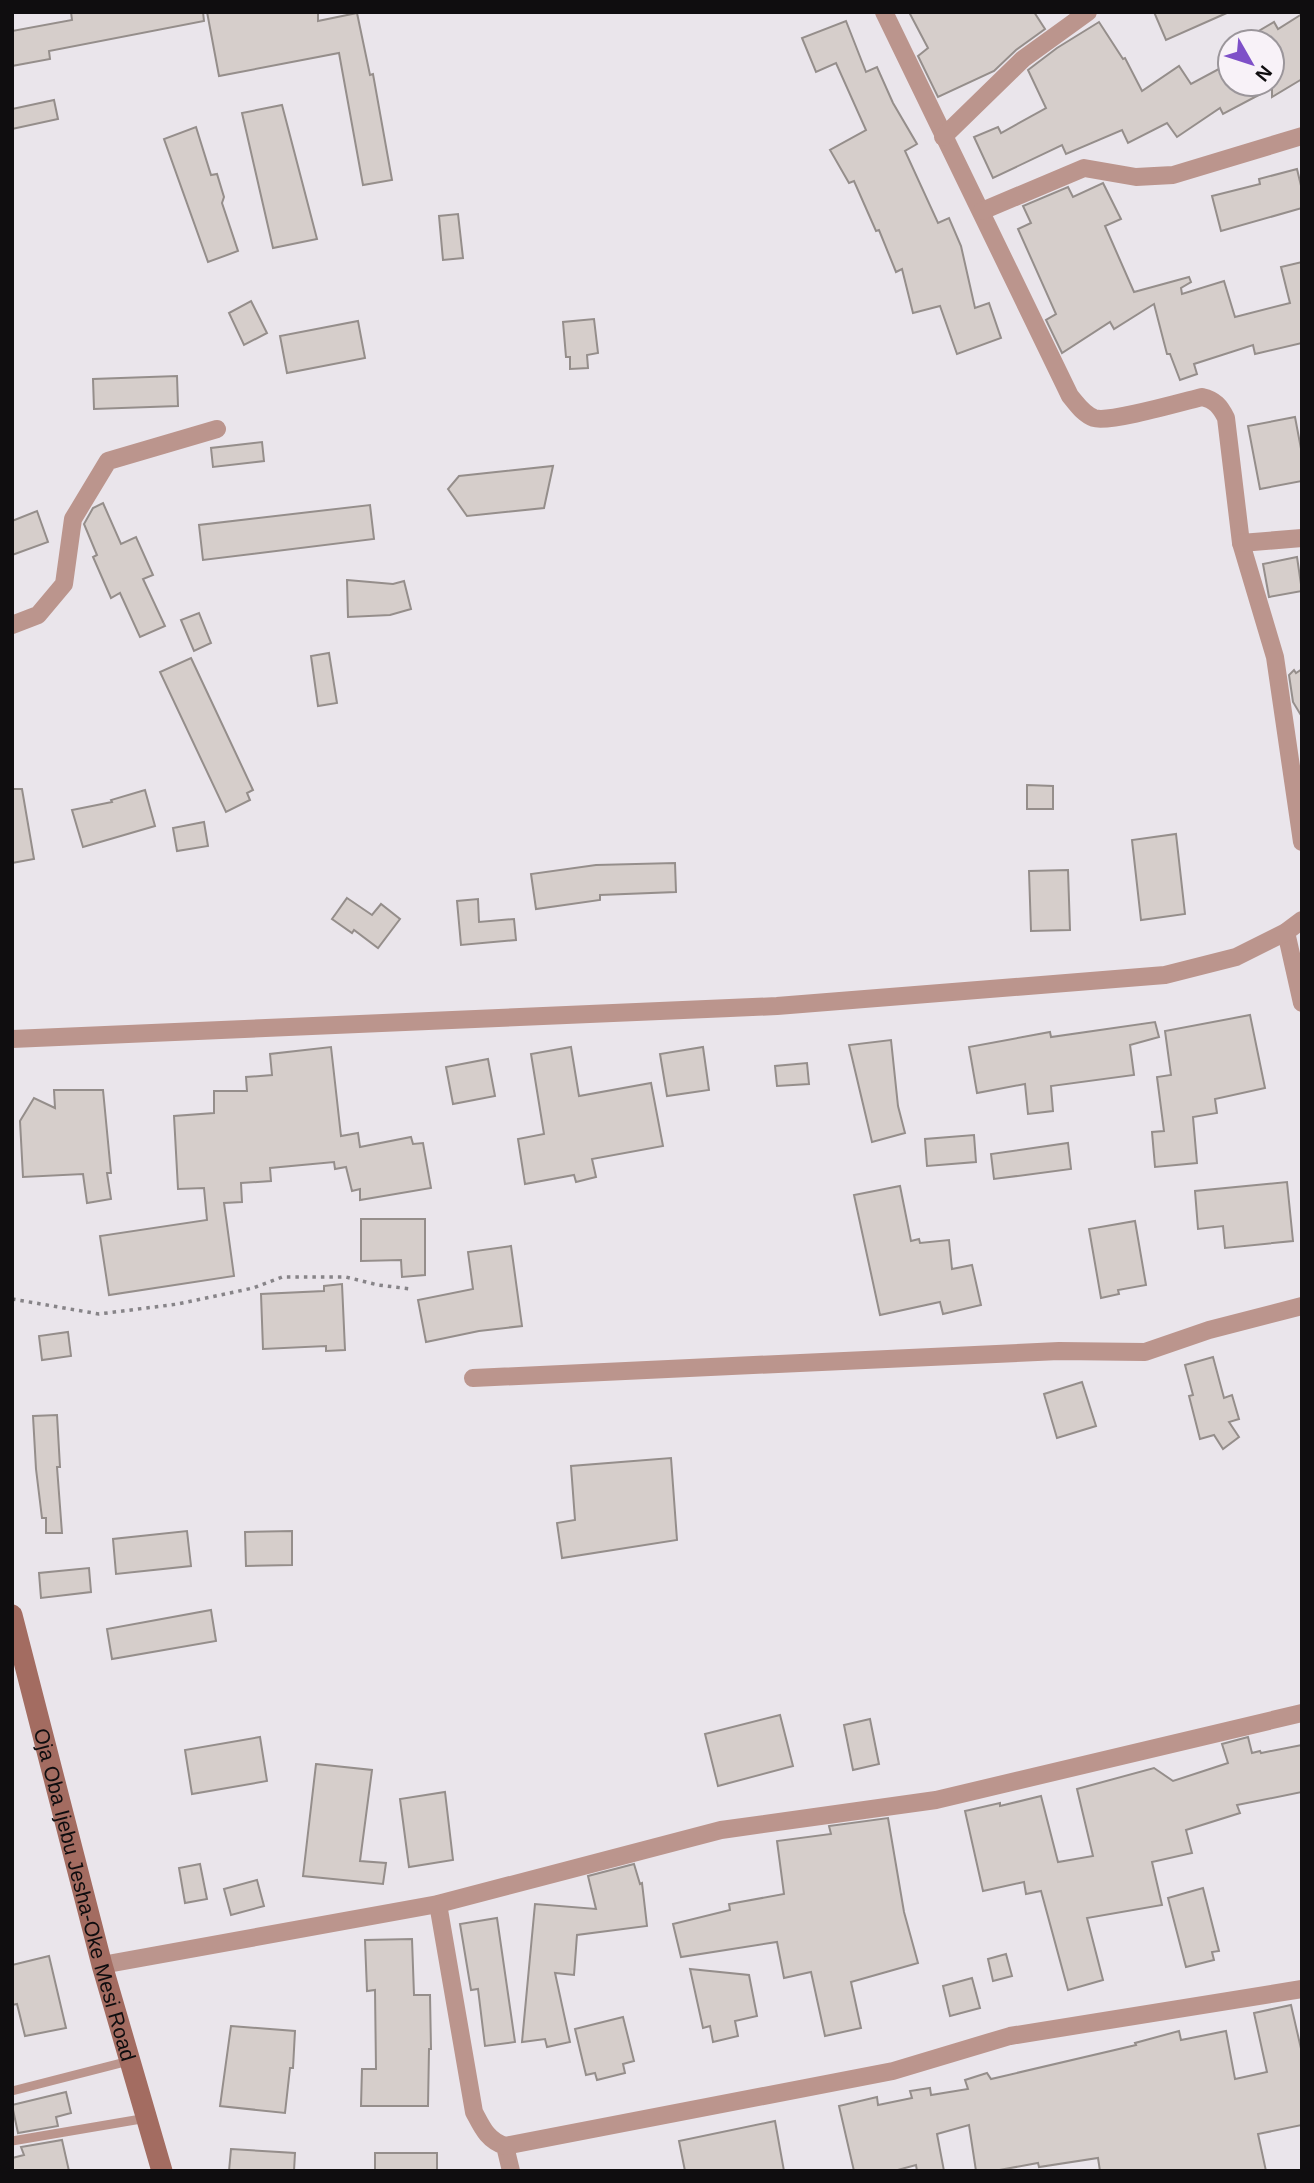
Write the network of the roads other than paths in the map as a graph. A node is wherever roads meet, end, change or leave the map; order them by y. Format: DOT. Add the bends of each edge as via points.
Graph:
graph roads {
  1 [pos="884,12"];
  2 [pos="1088,12"];
  3 [pos="1302,136"];
  4 [pos="943,137"];
  5 [pos="982,211"];
  6 [pos="217,429"];
  7 [pos="1302,538"];
  8 [pos="1241,543"];
  9 [pos="12,625"];
  10 [pos="1302,842"];
  11 [pos="1302,920"];
  12 [pos="1286,932"];
  13 [pos="1302,1003"];
  14 [pos="12,1039"];
  15 [pos="1302,1306"];
  16 [pos="473,1378"];
  17 [pos="12,1615"];
  18 [pos="1302,1713"];
  19 [pos="438,1904"];
  20 [pos="102,1965"];
  21 [pos="1302,1989"];
  22 [pos="130,2061"];
  23 [pos="12,2091"];
  24 [pos="147,2119"];
  25 [pos="12,2141"];
  26 [pos="505,2146"];
  27 [pos="162,2171"];
  28 [pos="511,2171"];
  1 -- 4 [label="street"];
  2 -- 4 [label="street" via="1023,59"];
  3 -- 5 [label="street" via="1173,175 1136,177 1084,168"];
  4 -- 5 [label="street"];
  5 -- 8 [label="street" via="1070,396 1084,413 1103,420 1202,397 1216,403 1226,418"];
  6 -- 9 [label="street" via="108,461 73,519 64,584 38,615"];
  7 -- 8 [label="street"];
  8 -- 10 [label="street" via="1275,657"];
  11 -- 12 [label="street"];
  12 -- 13 [label="street"];
  12 -- 14 [label="street" via="1236,957 1165,975 777,1006"];
  15 -- 16 [label="street" via="1145,1352 1045,1351"];
  17 -- 20 [label="main road, Oja Oba Ijebu Jesha-Oke Mesi Road"];
  18 -- 19 [label="street" via="936,1800 721,1830"];
  19 -- 20 [label="street"];
  19 -- 26 [label="street" via="474,2112 485,2133"];
  20 -- 22 [label="main road, Oja Oba Ijebu Jesha-Oke Mesi Road"];
  21 -- 26 [label="street" via="1010,2036 893,2071"];
  22 -- 23 [label="lane"];
  22 -- 24 [label="main road, Oja Oba Ijebu Jesha-Oke Mesi Road"];
  24 -- 25 [label="lane"];
  24 -- 27 [label="main road, Oja Oba Ijebu Jesha-Oke Mesi Road"];
  26 -- 28 [label="street"];
}
